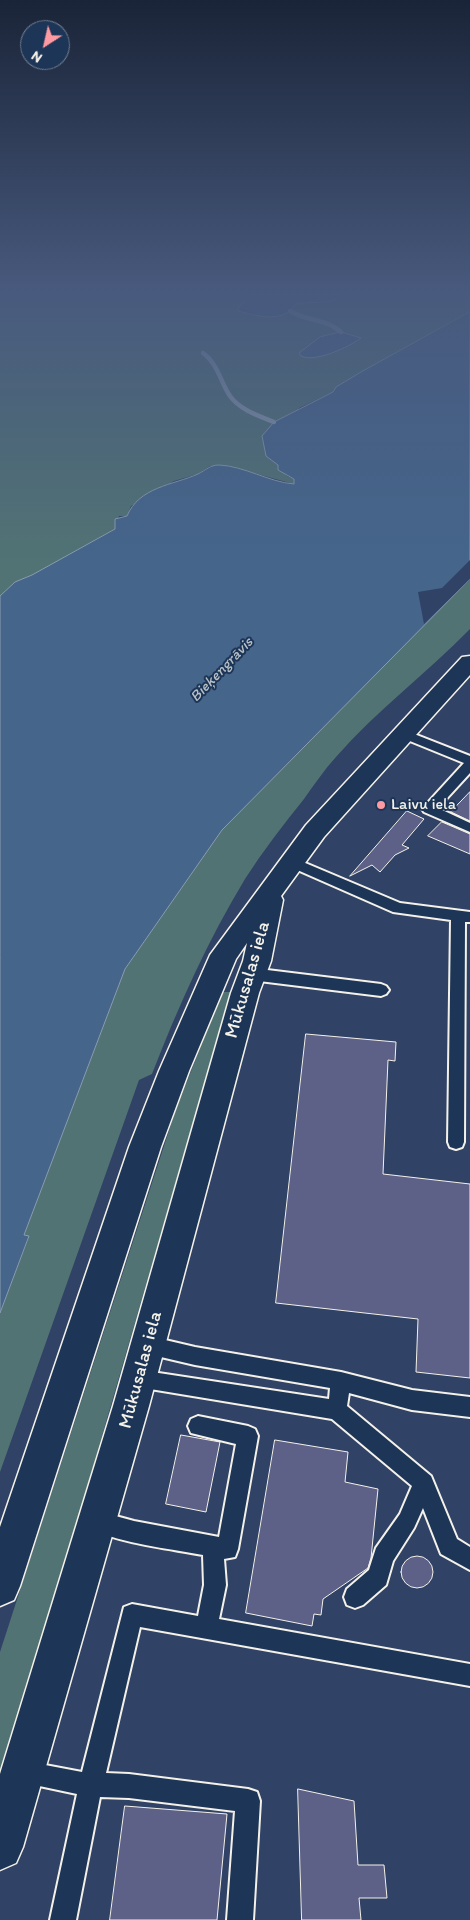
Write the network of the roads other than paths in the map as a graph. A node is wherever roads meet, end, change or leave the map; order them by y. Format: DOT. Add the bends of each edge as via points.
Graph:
graph roads {
  1 [pos="470,662"];
  2 [pos="404,734"];
  3 [pos="470,761"];
  4 [pos="470,765"];
  5 [pos="470,828"];
  6 [pos="290,862"];
  7 [pos="272,891"];
  8 [pos="464,916"];
  9 [pos="251,974"];
  10 [pos="381,990"];
  11 [pos="456,1142"];
  12 [pos="148,1344"];
  13 [pos="139,1379"];
  14 [pos="341,1380"];
  15 [pos="470,1408"];
  16 [pos="337,1410"];
  17 [pos="198,1426"];
  18 [pos="424,1483"];
  19 [pos="97,1522"];
  20 [pos="213,1546"];
  21 [pos="470,1559"];
  22 [pos="0,1586"];
  23 [pos="354,1597"];
  24 [pos="206,1629"];
  25 [pos="470,1675"];
  26 [pos="22,1773"];
  27 [pos="90,1785"];
  28 [pos="0,1847"];
  29 [pos="63,1920"];
  30 [pos="240,1920"];
  1 -- 2 [label="main road, Mūkusalas iela"];
  2 -- 3 [label="lane"];
  2 -- 6 [label="main road, Mūkusalas iela"];
  4 -- 5 [label="lane" via="429,809"];
  6 -- 7 [label="main road, Mūkusalas iela"];
  6 -- 8 [label="lane" via="398,908"];
  7 -- 9 [label="main road, Mūkusalas iela" via="257,961"];
  7 -- 22 [label="main road, Mūkusalas iela" via="224,956 174,1071 145,1147"];
  8 -- 11 [label="lane"];
  9 -- 10 [label="lane"];
  9 -- 12 [label="main road, Mūkusalas iela"];
  12 -- 13 [label="main road, Mūkusalas iela"];
  12 -- 14 [label="lane" via="195,1356"];
  13 -- 16 [label="lane"];
  13 -- 19 [label="main road, Mūkusalas iela"];
  14 -- 15 [label="lane" via="412,1400"];
  14 -- 16 [label="lane"];
  16 -- 18 [label="lane"];
  17 -- 20 [label="lane" via="248,1436 226,1549"];
  18 -- 21 [label="lane" via="449,1546"];
  18 -- 23 [label="lane" via="407,1521 384,1556 378,1577"];
  19 -- 20 [label="lane"];
  19 -- 26 [label="main road, Mūkusalas iela"];
  20 -- 24 [label="lane" via="216,1585"];
  24 -- 25 [label="lane"];
  24 -- 27 [label="lane" via="132,1615"];
  26 -- 27 [label="lane"];
  26 -- 28 [label="main road, Mūkusalas iela"];
  27 -- 29 [label="lane"];
  27 -- 30 [label="lane" via="129,1786 248,1801"];
}
